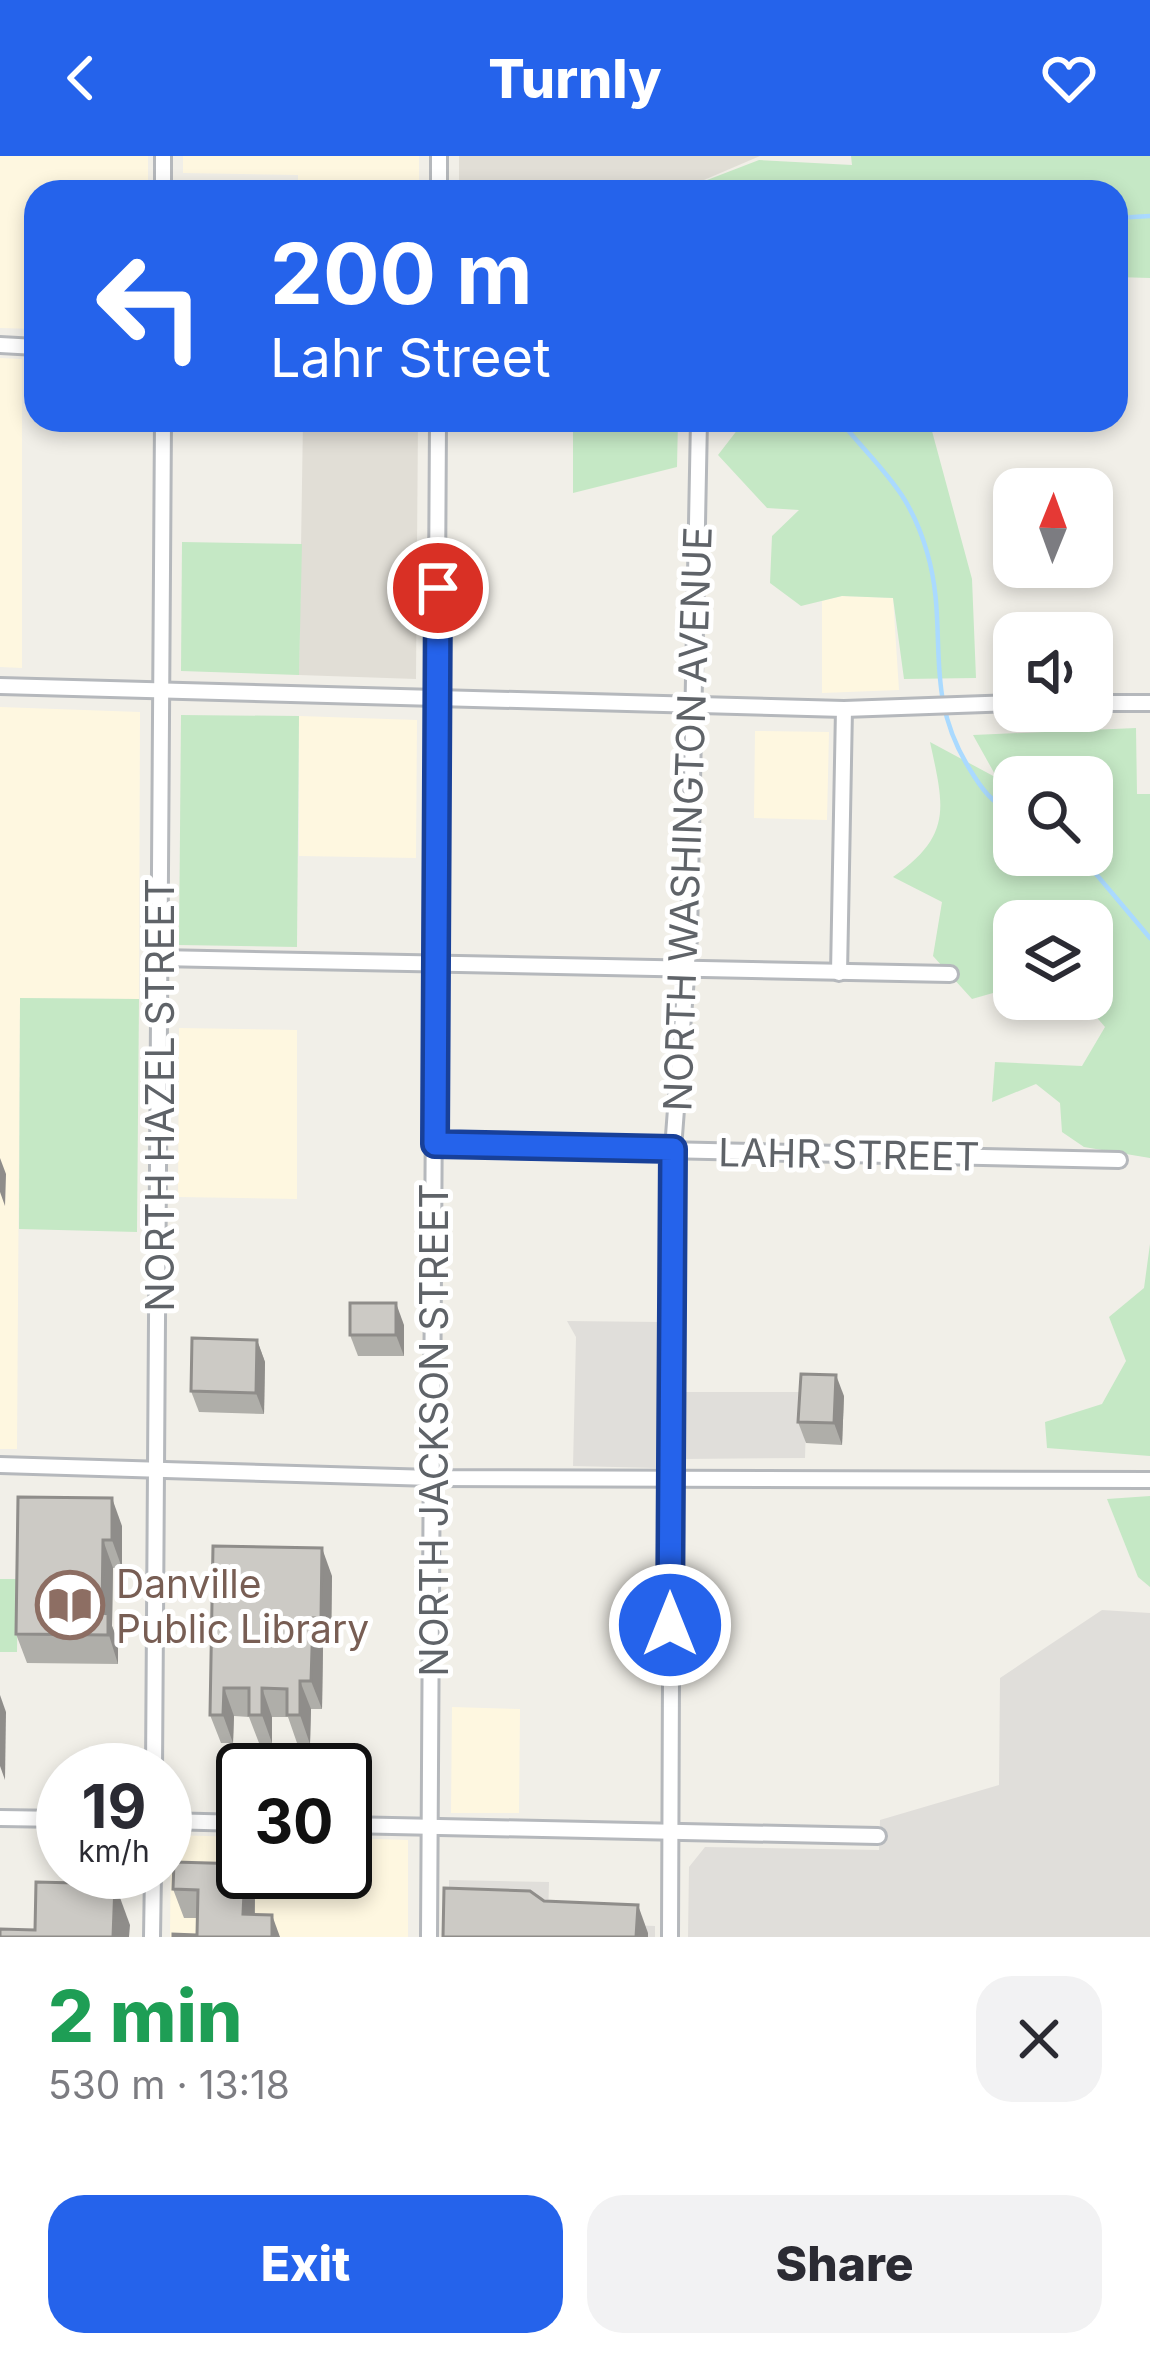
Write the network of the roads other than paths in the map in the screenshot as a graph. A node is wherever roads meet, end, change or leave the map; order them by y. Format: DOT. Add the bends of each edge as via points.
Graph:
graph roads {
  1 [pos="163,432"];
  2 [pos="438,432"];
  3 [pos="700,432"];
  4 [pos="0,686"];
  5 [pos="162,693"];
  6 [pos="438,700"];
  7 [pos="1113,703"];
  8 [pos="1150,703"];
  9 [pos="993,704"];
  10 [pos="697,706"];
  11 [pos="844,709"];
  12 [pos="159,958"];
  13 [pos="435,965"];
  14 [pos="688,969"];
  15 [pos="839,973"];
  16 [pos="950,974"];
  17 [pos="435,1144"];
  18 [pos="673,1149"];
  19 [pos="1119,1160"];
  20 [pos="0,1465"];
  21 [pos="156,1470"];
  22 [pos="433,1478"];
  23 [pos="671,1480"];
  24 [pos="1149,1480"];
  25 [pos="154,1743"];
  26 [pos="0,1818"];
  27 [pos="36,1819"];
  28 [pos="372,1825"];
  29 [pos="430,1826"];
  30 [pos="670,1833"];
  31 [pos="878,1835"];
  32 [pos="153,1899"];
  33 [pos="152,1937"];
  34 [pos="429,1937"];
  35 [pos="670,1937"];
  1 -- 5 [label="street, NORTH HAZEL STREET"];
  2 -- 6 [label="street, NORTH JACKSON STREET"];
  3 -- 10 [label="street, NORTH WASHINGTON AVENUE"];
  4 -- 5 [label="street"];
  5 -- 6 [label="street"];
  5 -- 12 [label="street, NORTH HAZEL STREET"];
  6 -- 10 [label="street"];
  6 -- 13 [label="street, NORTH JACKSON STREET"];
  7 -- 8 [label="street"];
  9 -- 11 [label="street"];
  10 -- 11 [label="street"];
  10 -- 14 [label="street, NORTH WASHINGTON AVENUE"];
  11 -- 15 [label="street"];
  12 -- 13 [label="street"];
  12 -- 21 [label="street, NORTH HAZEL STREET"];
  13 -- 14 [label="street"];
  13 -- 17 [label="street, NORTH JACKSON STREET"];
  14 -- 15 [label="street"];
  14 -- 18 [label="street, NORTH WASHINGTON AVENUE"];
  15 -- 16 [label="street"];
  17 -- 18 [label="street, LAHR STREET"];
  17 -- 22 [label="street, NORTH JACKSON STREET"];
  18 -- 19 [label="street, LAHR STREET"];
  18 -- 23 [label="street, NORTH WASHINGTON AVENUE"];
  20 -- 21 [label="street"];
  21 -- 22 [label="street"];
  21 -- 25 [label="street, NORTH HAZEL STREET"];
  22 -- 23 [label="street"];
  22 -- 29 [label="street, NORTH JACKSON STREET"];
  23 -- 24 [label="street"];
  23 -- 30 [label="street, NORTH WASHINGTON AVENUE"];
  26 -- 27 [label="street"];
  28 -- 29 [label="street"];
  29 -- 30 [label="street"];
  29 -- 34 [label="street, NORTH JACKSON STREET"];
  30 -- 31 [label="street"];
  30 -- 35 [label="street, NORTH WASHINGTON AVENUE"];
  32 -- 33 [label="street"];
}
